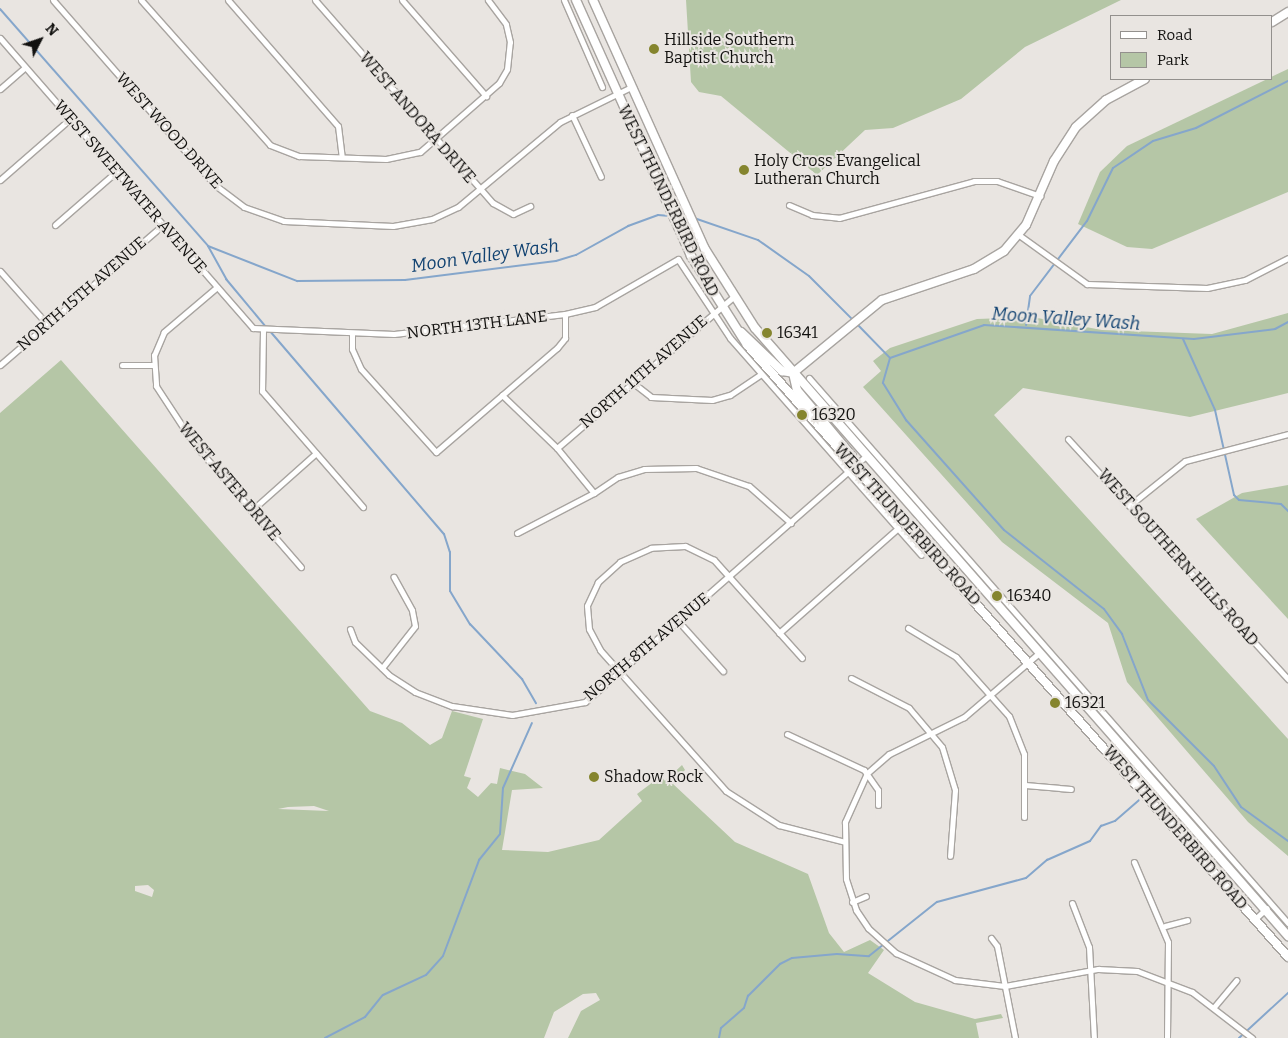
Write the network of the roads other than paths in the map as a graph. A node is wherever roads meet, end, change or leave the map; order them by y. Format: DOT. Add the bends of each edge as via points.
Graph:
graph roads {
  1 [pos="53,0"];
  2 [pos="141,0"];
  3 [pos="228,0"];
  4 [pos="315,0"];
  5 [pos="402,0"];
  6 [pos="488,0"];
  7 [pos="564,0"];
  8 [pos="576,0"];
  9 [pos="593,0"];
  10 [pos="1288,12"];
  11 [pos="1273,21"];
  12 [pos="0,38"];
  13 [pos="603,66"];
  14 [pos="25,67"];
  15 [pos="594,70"];
  16 [pos="1143,80"];
  17 [pos="602,87"];
  18 [pos="631,87"];
  19 [pos="0,89"];
  20 [pos="616,94"];
  21 [pos="486,96"];
  22 [pos="572,114"];
  23 [pos="71,118"];
  24 [pos="436,139"];
  25 [pos="342,157"];
  26 [pos="118,171"];
  27 [pos="601,177"];
  28 [pos="0,180"];
  29 [pos="674,181"];
  30 [pos="660,187"];
  31 [pos="480,190"];
  32 [pos="1040,196"];
  33 [pos="789,205"];
  34 [pos="530,206"];
  35 [pos="55,224"];
  36 [pos="164,224"];
  37 [pos="1019,235"];
  38 [pos="1288,258"];
  39 [pos="678,259"];
  40 [pos="0,271"];
  41 [pos="217,287"];
  42 [pos="733,296"];
  43 [pos="720,306"];
  44 [pos="711,313"];
  45 [pos="565,314"];
  46 [pos="47,324"];
  47 [pos="735,328"];
  48 [pos="264,330"];
  49 [pos="352,333"];
  50 [pos="0,365"];
  51 [pos="122,365"];
  52 [pos="153,365"];
  53 [pos="793,373"];
  54 [pos="761,374"];
  55 [pos="809,378"];
  56 [pos="632,382"];
  57 [pos="502,395"];
  58 [pos="831,403"];
  59 [pos="824,409"];
  60 [pos="1288,434"];
  61 [pos="1068,439"];
  62 [pos="557,448"];
  63 [pos="316,453"];
  64 [pos="865,457"];
  65 [pos="851,470"];
  66 [pos="594,493"];
  67 [pos="1130,506"];
  68 [pos="363,507"];
  69 [pos="251,510"];
  70 [pos="791,523"];
  71 [pos="898,528"];
  72 [pos="518,533"];
  73 [pos="921,555"];
  74 [pos="301,567"];
  75 [pos="730,577"];
  76 [pos="394,578"];
  77 [pos="679,622"];
  78 [pos="1025,624"];
  79 [pos="908,628"];
  80 [pos="350,629"];
  81 [pos="1018,630"];
  82 [pos="780,633"];
  83 [pos="1008,639"];
  84 [pos="1038,653"];
  85 [pos="802,658"];
  86 [pos="1029,662"];
  87 [pos="382,668"];
  88 [pos="723,671"];
  89 [pos="620,674"];
  90 [pos="851,678"];
  91 [pos="1288,679"];
  92 [pos="992,695"];
  93 [pos="933,732"];
  94 [pos="787,734"];
  95 [pos="867,773"];
  96 [pos="1148,778"];
  97 [pos="1025,785"];
  98 [pos="1138,786"];
  99 [pos="1070,789"];
  100 [pos="878,805"];
  101 [pos="1024,817"];
  102 [pos="845,842"];
  103 [pos="950,856"];
  104 [pos="1134,862"];
  105 [pos="866,896"];
  106 [pos="852,902"];
  107 [pos="1072,903"];
  108 [pos="1268,908"];
  109 [pos="1255,919"];
  110 [pos="1187,920"];
  111 [pos="1288,923"];
  112 [pos="1165,926"];
  113 [pos="1288,936"];
  114 [pos="991,938"];
  115 [pos="1288,957"];
  116 [pos="1093,970"];
  117 [pos="1169,980"];
  118 [pos="1237,980"];
  119 [pos="1005,986"];
  120 [pos="1214,1007"];
  121 [pos="1015,1038"];
  122 [pos="1094,1038"];
  123 [pos="1166,1038"];
  124 [pos="1252,1038"];
  1 -- 31 [label="street, WEST WOOD DRIVE" via="215,185 266,216 306,223 404,225 445,214"];
  2 -- 25 [label="street" via="270,145 299,156"];
  3 -- 25 [label="street" via="338,126"];
  4 -- 24 [label="street, WEST ANDORA DRIVE"];
  5 -- 21 [label="street"];
  6 -- 21 [label="street" via="506,24 510,42 507,69"];
  7 -- 15 [label="street"];
  8 -- 13 [label="main road, WEST THUNDERBIRD ROAD"];
  9 -- 18 [label="main road, WEST THUNDERBIRD ROAD"];
  10 -- 11 [label="main road"];
  12 -- 14 [label="street, WEST SWEETWATER AVENUE"];
  13 -- 15 [label="street"];
  13 -- 20 [label="main road, WEST THUNDERBIRD ROAD"];
  14 -- 19 [label="street"];
  14 -- 23 [label="street, WEST SWEETWATER AVENUE"];
  15 -- 17 [label="street"];
  16 -- 32 [label="main road" via="1106,100 1076,127"];
  18 -- 20 [label="street, WEST WOOD DRIVE"];
  18 -- 29 [label="main road, WEST THUNDERBIRD ROAD"];
  20 -- 22 [label="street, WEST WOOD DRIVE"];
  20 -- 30 [label="main road, WEST THUNDERBIRD ROAD"];
  21 -- 24 [label="street"];
  22 -- 27 [label="street"];
  22 -- 31 [label="street, WEST WOOD DRIVE" via="544,133"];
  23 -- 26 [label="street, WEST SWEETWATER AVENUE"];
  23 -- 28 [label="street"];
  24 -- 25 [label="street" via="404,158"];
  24 -- 31 [label="street, WEST ANDORA DRIVE"];
  26 -- 35 [label="street"];
  26 -- 36 [label="street, WEST SWEETWATER AVENUE"];
  29 -- 30 [label="main road"];
  29 -- 42 [label="main road, WEST THUNDERBIRD ROAD"];
  30 -- 43 [label="main road, WEST THUNDERBIRD ROAD"];
  31 -- 34 [label="street, WEST ANDORA DRIVE" via="493,203 513,214"];
  32 -- 33 [label="street" via="997,181 974,181 839,218 812,215"];
  32 -- 37 [label="main road"];
  36 -- 41 [label="street, WEST SWEETWATER AVENUE"];
  36 -- 46 [label="street, NORTH 15TH AVENUE"];
  37 -- 38 [label="street" via="1088,284 1207,288 1245,280"];
  37 -- 53 [label="main road" via="979,267 882,300"];
  39 -- 44 [label="street, WEST THUNDERBIRD ROAD"];
  39 -- 45 [label="street, NORTH 13TH LANE" via="595,307"];
  40 -- 46 [label="street"];
  41 -- 48 [label="street, WEST SWEETWATER AVENUE" via="245,322"];
  41 -- 52 [label="street" via="164,332"];
  42 -- 43 [label="street, NORTH 11TH AVENUE"];
  42 -- 53 [label="main road, WEST THUNDERBIRD ROAD"];
  43 -- 44 [label="street, NORTH 11TH AVENUE"];
  43 -- 47 [label="main road, WEST THUNDERBIRD ROAD"];
  44 -- 54 [label="street, WEST THUNDERBIRD ROAD"];
  44 -- 56 [label="street, NORTH 11TH AVENUE"];
  45 -- 49 [label="street, NORTH 13TH LANE" via="394,334"];
  45 -- 57 [label="street" via="562,342"];
  46 -- 50 [label="street, NORTH 15TH AVENUE"];
  47 -- 53 [label="main road" via="782,371"];
  47 -- 65 [label="main road, WEST THUNDERBIRD ROAD"];
  48 -- 49 [label="street, NORTH 13TH LANE"];
  48 -- 63 [label="street" via="259,374 262,391"];
  49 -- 57 [label="street" via="352,349 361,369 436,452"];
  51 -- 52 [label="street"];
  52 -- 69 [label="street, WEST ASTER DRIVE" via="156,386 171,412"];
  53 -- 59 [label="main road, WEST THUNDERBIRD ROAD"];
  53 -- 65 [label="main road" via="798,390 852,456"];
  54 -- 56 [label="street" via="730,395 712,400 651,397"];
  54 -- 65 [label="street, WEST THUNDERBIRD ROAD"];
  55 -- 58 [label="street, WEST THUNDERBIRD ROAD"];
  56 -- 62 [label="street, NORTH 11TH AVENUE"];
  57 -- 62 [label="street"];
  58 -- 59 [label="street"];
  58 -- 78 [label="street, WEST THUNDERBIRD ROAD"];
  59 -- 64 [label="main road, WEST THUNDERBIRD ROAD"];
  60 -- 67 [label="street" via="1185,461"];
  61 -- 67 [label="street, WEST SOUTHERN HILLS ROAD"];
  62 -- 66 [label="street"];
  63 -- 68 [label="street"];
  63 -- 69 [label="street"];
  64 -- 65 [label="street, NORTH 8TH AVENUE"];
  64 -- 81 [label="main road, WEST THUNDERBIRD ROAD"];
  65 -- 70 [label="street, NORTH 8TH AVENUE"];
  65 -- 71 [label="street, WEST THUNDERBIRD ROAD"];
  65 -- 83 [label="main road, WEST THUNDERBIRD ROAD"];
  66 -- 70 [label="street" via="618,477 644,469 696,468 749,486"];
  66 -- 72 [label="street"];
  67 -- 91 [label="street, WEST SOUTHERN HILLS ROAD"];
  69 -- 74 [label="street, WEST ASTER DRIVE"];
  70 -- 75 [label="street, NORTH 8TH AVENUE"];
  71 -- 73 [label="street, WEST THUNDERBIRD ROAD"];
  71 -- 82 [label="street"];
  75 -- 77 [label="street, NORTH 8TH AVENUE"];
  75 -- 82 [label="street"];
  75 -- 89 [label="street" via="714,560 685,546 651,548 607,572 591,593 587,617 594,640"];
  76 -- 87 [label="street" via="412,610 415,626"];
  77 -- 88 [label="street"];
  77 -- 89 [label="street, NORTH 8TH AVENUE"];
  78 -- 81 [label="street"];
  78 -- 108 [label="street, WEST THUNDERBIRD ROAD"];
  79 -- 92 [label="street" via="956,657"];
  80 -- 87 [label="street, NORTH 8TH AVENUE" via="355,642"];
  81 -- 83 [label="main road"];
  81 -- 84 [label="main road, WEST THUNDERBIRD ROAD"];
  82 -- 85 [label="street"];
  83 -- 86 [label="main road, WEST THUNDERBIRD ROAD"];
  84 -- 86 [label="street"];
  84 -- 96 [label="main road, WEST THUNDERBIRD ROAD"];
  86 -- 92 [label="street"];
  86 -- 98 [label="main road, WEST THUNDERBIRD ROAD"];
  87 -- 89 [label="street, NORTH 8TH AVENUE" via="427,697 493,715 585,702"];
  89 -- 102 [label="street" via="714,778 744,805 791,830"];
  90 -- 93 [label="street" via="898,701"];
  92 -- 93 [label="street" via="964,717"];
  92 -- 97 [label="street" via="1019,736"];
  93 -- 95 [label="street" via="888,754"];
  93 -- 103 [label="street" via="947,756 955,790"];
  94 -- 95 [label="street"];
  95 -- 100 [label="street" via="878,790"];
  95 -- 102 [label="street" via="848,811"];
  96 -- 98 [label="main road"];
  96 -- 108 [label="main road, WEST THUNDERBIRD ROAD"];
  97 -- 99 [label="street"];
  97 -- 101 [label="street"];
  98 -- 109 [label="main road, WEST THUNDERBIRD ROAD"];
  102 -- 106 [label="street" via="846,879"];
  104 -- 112 [label="street"];
  105 -- 106 [label="street"];
  106 -- 119 [label="street" via="861,919 886,945 914,964 955,980"];
  107 -- 116 [label="street" via="1088,941"];
  108 -- 109 [label="street, WEST THUNDERBIRD ROAD"];
  108 -- 111 [label="street, WEST THUNDERBIRD ROAD"];
  108 -- 113 [label="main road, WEST THUNDERBIRD ROAD"];
  109 -- 115 [label="main road, WEST THUNDERBIRD ROAD"];
  110 -- 112 [label="street"];
  112 -- 117 [label="street"];
  114 -- 119 [label="street" via="997,946"];
  116 -- 117 [label="street" via="1137,971"];
  116 -- 119 [label="street"];
  116 -- 122 [label="street"];
  117 -- 120 [label="street"];
  117 -- 123 [label="street"];
  118 -- 120 [label="street"];
  119 -- 121 [label="street"];
  120 -- 124 [label="street"];
}
